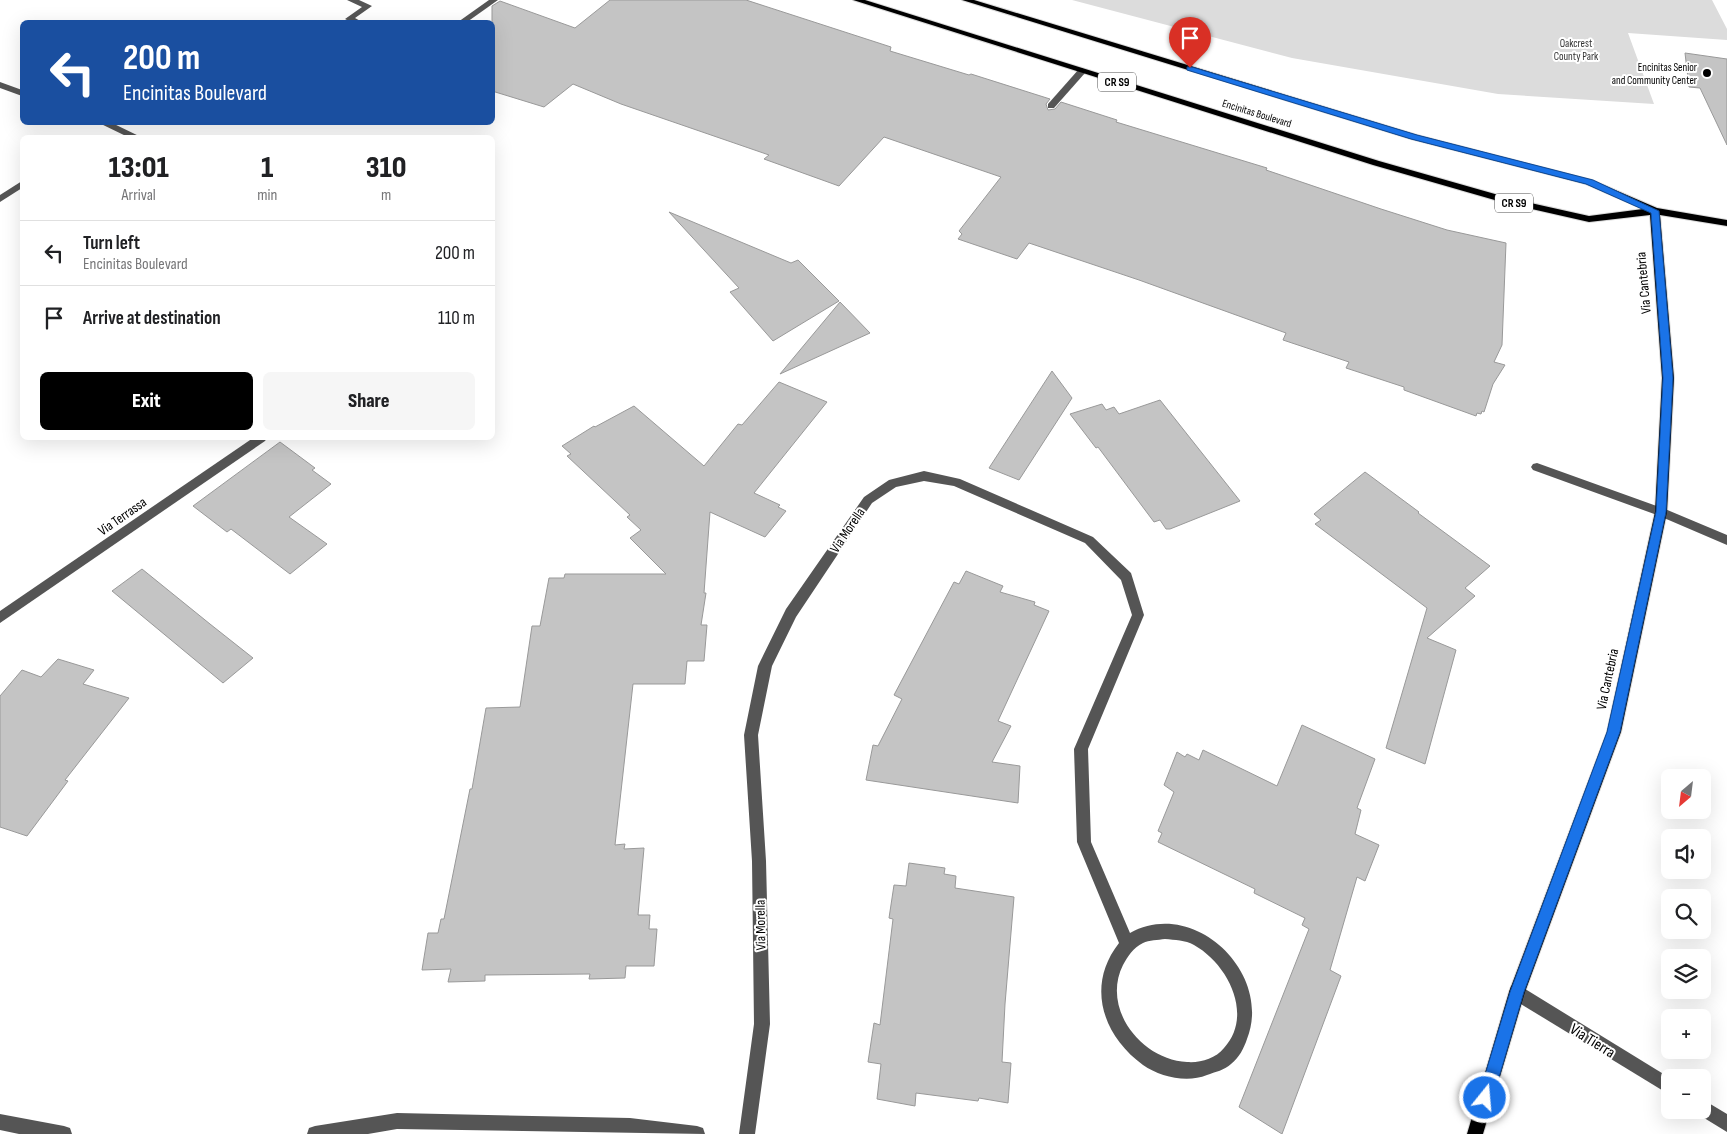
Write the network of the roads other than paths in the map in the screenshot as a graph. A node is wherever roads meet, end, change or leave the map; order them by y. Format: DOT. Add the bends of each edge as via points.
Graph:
graph roads {
  1 [pos="351,0"];
  2 [pos="378,0"];
  3 [pos="494,0"];
  4 [pos="857,0"];
  5 [pos="966,0"];
  6 [pos="368,6"];
  7 [pos="352,20"];
  8 [pos="465,20"];
  9 [pos="1082,71"];
  10 [pos="0,85"];
  11 [pos="20,92"];
  12 [pos="1051,106"];
  13 [pos="109,125"];
  14 [pos="130,133"];
  15 [pos="126,135"];
  16 [pos="134,135"];
  17 [pos="20,185"];
  18 [pos="0,199"];
  19 [pos="1655,211"];
  20 [pos="1727,223"];
  21 [pos="258,440"];
  22 [pos="1537,468"];
  23 [pos="1661,512"];
  24 [pos="1727,540"];
  25 [pos="0,618"];
  26 [pos="1127,944"];
  27 [pos="1517,992"];
  28 [pos="1661,1081"];
  29 [pos="1711,1113"];
  30 [pos="0,1122"];
  31 [pos="1727,1124"];
  32 [pos="64,1134"];
  33 [pos="315,1134"];
  34 [pos="697,1134"];
  35 [pos="747,1134"];
  36 [pos="1475,1134"];
  1 -- 6 [label="street"];
  2 -- 6 [label="street"];
  3 -- 8 [label="street"];
  4 -- 9 [label="main road, Encinitas Boulevard / CR S9"];
  5 -- 19 [label="main road, Encinitas Boulevard / CR S9" via="1414,137 1590,182"];
  6 -- 7 [label="street" via="349,19"];
  9 -- 12 [label="street"];
  9 -- 19 [label="main road, Encinitas Boulevard / CR S9" via="1508,201 1589,219"];
  10 -- 11 [label="street"];
  13 -- 14 [label="street"];
  14 -- 15 [label="street"];
  14 -- 16 [label="street"];
  17 -- 18 [label="street"];
  19 -- 20 [label="main road, Encinitas Boulevard / CR S9"];
  19 -- 23 [label="main road, Via Cantebria" via="1668,378"];
  21 -- 25 [label="street, Via Terrassa"];
  22 -- 23 [label="street"];
  23 -- 24 [label="street"];
  23 -- 27 [label="main road, Via Cantebria" via="1614,732"];
  26 -- 26 [label="street" via="1113,961 1107,982 1109,1006 1118,1030 1135,1050 1157,1065 1181,1072 1204,1070 1224,1061 1238,1044 1244,1024 1245,1002 1238,979 1224,959 1207,944 1186,934 1164,930 1144,934"];
  26 -- 35 [label="street, Via Morella" via="1084,842 1081,749 1138,615 1127,577 1088,540 956,482 924,476 892,483 868,500 791,613 765,666 751,735 759,861 762,1024"];
  27 -- 28 [label="street, Via Tierra"];
  27 -- 36 [label="main road, Via Cantebria"];
  29 -- 31 [label="street"];
  30 -- 32 [label="street"];
  33 -- 34 [label="street" via="397,1121 630,1126"];
}
